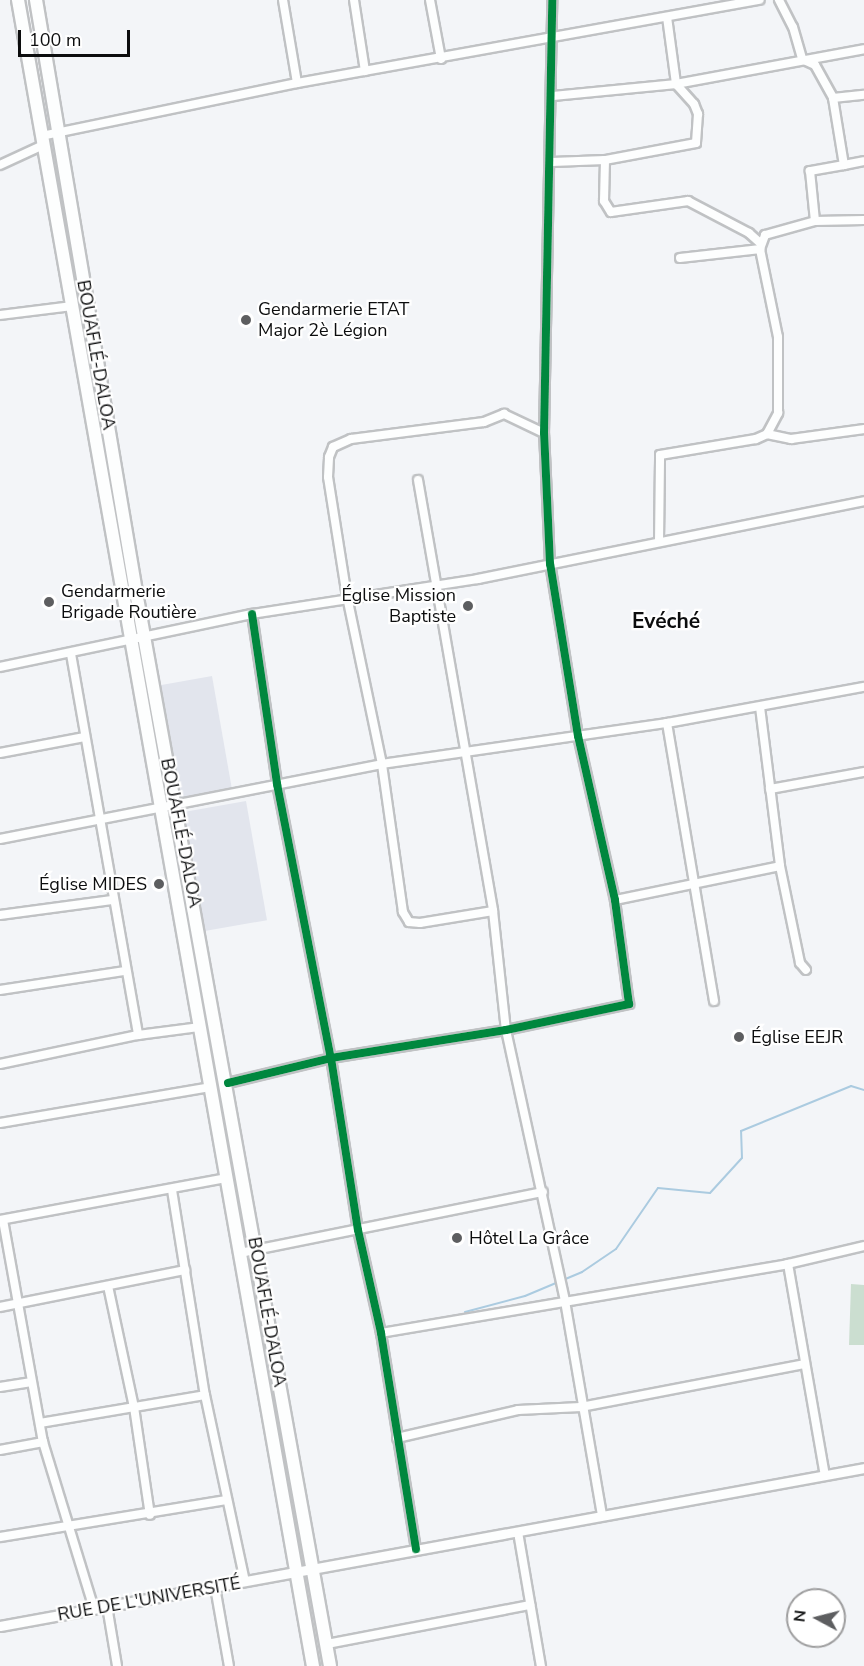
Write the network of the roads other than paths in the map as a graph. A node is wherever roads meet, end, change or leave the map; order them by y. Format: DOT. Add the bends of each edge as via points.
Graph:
graph roads {
  1 [pos="18,0"];
  2 [pos="36,0"];
  3 [pos="284,0"];
  4 [pos="354,0"];
  5 [pos="430,0"];
  6 [pos="552,0"];
  7 [pos="760,0"];
  8 [pos="779,0"];
  9 [pos="710,4"];
  10 [pos="666,17"];
  11 [pos="554,38"];
  12 [pos="864,49"];
  13 [pos="441,59"];
  14 [pos="802,59"];
  15 [pos="365,71"];
  16 [pos="297,83"];
  17 [pos="676,84"];
  18 [pos="864,94"];
  19 [pos="553,96"];
  20 [pos="833,98"];
  21 [pos="57,133"];
  22 [pos="42,141"];
  23 [pos="606,160"];
  24 [pos="864,161"];
  25 [pos="552,162"];
  26 [pos="0,165"];
  27 [pos="844,165"];
  28 [pos="864,220"];
  29 [pos="815,221"];
  30 [pos="760,246"];
  31 [pos="680,258"];
  32 [pos="72,306"];
  33 [pos="0,315"];
  34 [pos="864,429"];
  35 [pos="544,433"];
  36 [pos="767,435"];
  37 [pos="418,480"];
  38 [pos="864,501"];
  39 [pos="660,542"];
  40 [pos="550,564"];
  41 [pos="437,586"];
  42 [pos="347,597"];
  43 [pos="252,614"];
  44 [pos="145,640"];
  45 [pos="131,643"];
  46 [pos="71,654"];
  47 [pos="0,667"];
  48 [pos="864,687"];
  49 [pos="760,707"];
  50 [pos="667,723"];
  51 [pos="578,736"];
  52 [pos="85,737"];
  53 [pos="462,752"];
  54 [pos="0,753"];
  55 [pos="382,764"];
  56 [pos="864,772"];
  57 [pos="277,784"];
  58 [pos="770,789"];
  59 [pos="174,805"];
  60 [pos="161,808"];
  61 [pos="99,822"];
  62 [pos="0,839"];
  63 [pos="780,866"];
  64 [pos="696,881"];
  65 [pos="112,900"];
  66 [pos="615,900"];
  67 [pos="493,911"];
  68 [pos="0,915"];
  69 [pos="806,970"];
  70 [pos="124,971"];
  71 [pos="0,990"];
  72 [pos="714,1001"];
  73 [pos="200,1027"];
  74 [pos="506,1030"];
  75 [pos="138,1035"];
  76 [pos="332,1058"];
  77 [pos="0,1064"];
  78 [pos="228,1083"];
  79 [pos="210,1088"];
  80 [pos="0,1123"];
  81 [pos="227,1178"];
  82 [pos="172,1190"];
  83 [pos="543,1192"];
  84 [pos="1,1220"];
  85 [pos="358,1230"];
  86 [pos="864,1246"];
  87 [pos="257,1250"];
  88 [pos="240,1253"];
  89 [pos="788,1264"];
  90 [pos="186,1270"];
  91 [pos="108,1286"];
  92 [pos="565,1301"];
  93 [pos="17,1303"];
  94 [pos="0,1306"];
  95 [pos="381,1333"];
  96 [pos="804,1364"];
  97 [pos="32,1382"];
  98 [pos="0,1387"];
  99 [pos="205,1395"];
  100 [pos="134,1407"];
  101 [pos="581,1407"];
  102 [pos="40,1424"];
  103 [pos="396,1438"];
  104 [pos="43,1442"];
  105 [pos="0,1450"];
  106 [pos="864,1468"];
  107 [pos="825,1475"];
  108 [pos="227,1500"];
  109 [pos="150,1515"];
  110 [pos="602,1515"];
  111 [pos="66,1525"];
  112 [pos="518,1532"];
  113 [pos="0,1537"];
  114 [pos="416,1549"];
  115 [pos="314,1570"];
  116 [pos="297,1574"];
  117 [pos="245,1582"];
  118 [pos="215,1587"];
  119 [pos="530,1605"];
  120 [pos="107,1606"];
  121 [pos="94,1609"];
  122 [pos="0,1626"];
  123 [pos="327,1644"];
  124 [pos="117,1666"];
  125 [pos="229,1666"];
  126 [pos="313,1666"];
  127 [pos="330,1666"];
  128 [pos="542,1666"];
  1 -- 22 [label="highway, BOUAFLÉ-DALOA"];
  2 -- 21 [label="highway, BOUAFLÉ-DALOA"];
  3 -- 16 [label="street"];
  4 -- 15 [label="street"];
  5 -- 13 [label="street"];
  6 -- 11 [label="street"];
  7 -- 9 [label="street"];
  8 -- 14 [label="street" via="793,27"];
  9 -- 10 [label="street"];
  10 -- 11 [label="street"];
  10 -- 17 [label="street"];
  11 -- 13 [label="street"];
  11 -- 19 [label="street"];
  12 -- 14 [label="street"];
  13 -- 15 [label="street"];
  14 -- 17 [label="street"];
  14 -- 20 [label="street" via="815,64"];
  15 -- 16 [label="street"];
  16 -- 21 [label="street"];
  17 -- 19 [label="street"];
  17 -- 23 [label="street" via="698,114 696,143"];
  18 -- 20 [label="street"];
  19 -- 25 [label="street"];
  20 -- 27 [label="street"];
  21 -- 22 [label="street"];
  21 -- 44 [label="highway, BOUAFLÉ-DALOA"];
  22 -- 26 [label="street"];
  22 -- 32 [label="highway, BOUAFLÉ-DALOA"];
  23 -- 25 [label="street"];
  23 -- 30 [label="street" via="604,201 611,212 688,201 749,233"];
  24 -- 27 [label="street"];
  25 -- 35 [label="street"];
  27 -- 29 [label="street" via="810,171"];
  28 -- 29 [label="street"];
  29 -- 30 [label="street" via="771,232"];
  30 -- 31 [label="street"];
  30 -- 36 [label="street" via="778,338 781,392 778,413"];
  32 -- 33 [label="street"];
  32 -- 45 [label="highway, BOUAFLÉ-DALOA"];
  34 -- 36 [label="street" via="791,439"];
  35 -- 40 [label="street"];
  35 -- 42 [label="street" via="504,414 484,422 372,434 333,447 328,477"];
  36 -- 39 [label="street" via="737,444 660,455"];
  37 -- 41 [label="street"];
  38 -- 39 [label="street"];
  39 -- 40 [label="street"];
  40 -- 41 [label="street"];
  40 -- 51 [label="street"];
  41 -- 42 [label="street"];
  41 -- 53 [label="street"];
  42 -- 43 [label="street"];
  42 -- 55 [label="street"];
  43 -- 44 [label="street"];
  43 -- 57 [label="street"];
  44 -- 45 [label="street"];
  44 -- 59 [label="highway, BOUAFLÉ-DALOA"];
  45 -- 46 [label="street"];
  45 -- 60 [label="highway, BOUAFLÉ-DALOA"];
  46 -- 47 [label="street"];
  46 -- 52 [label="street"];
  48 -- 49 [label="street"];
  49 -- 50 [label="street"];
  49 -- 58 [label="street"];
  50 -- 51 [label="street"];
  50 -- 64 [label="street"];
  51 -- 53 [label="street"];
  51 -- 66 [label="street"];
  52 -- 54 [label="street"];
  52 -- 61 [label="street"];
  53 -- 55 [label="street"];
  53 -- 67 [label="street"];
  55 -- 57 [label="street"];
  55 -- 67 [label="street" via="403,912 409,922"];
  56 -- 58 [label="street"];
  57 -- 59 [label="street"];
  57 -- 76 [label="street"];
  58 -- 63 [label="street"];
  59 -- 60 [label="street"];
  59 -- 78 [label="highway, BOUAFLÉ-DALOA"];
  60 -- 61 [label="street"];
  60 -- 73 [label="highway, BOUAFLÉ-DALOA"];
  61 -- 62 [label="street"];
  61 -- 65 [label="street"];
  63 -- 64 [label="street"];
  63 -- 69 [label="street" via="800,963"];
  64 -- 66 [label="street"];
  64 -- 72 [label="street"];
  65 -- 68 [label="street"];
  65 -- 70 [label="street"];
  66 -- 74 [label="street" via="629,1004"];
  67 -- 74 [label="street"];
  70 -- 71 [label="street"];
  70 -- 75 [label="street"];
  73 -- 75 [label="street"];
  73 -- 79 [label="highway, BOUAFLÉ-DALOA"];
  74 -- 76 [label="street"];
  74 -- 83 [label="street"];
  75 -- 77 [label="street"];
  76 -- 78 [label="street"];
  76 -- 85 [label="street"];
  78 -- 87 [label="highway, BOUAFLÉ-DALOA"];
  79 -- 80 [label="street"];
  79 -- 81 [label="highway, BOUAFLÉ-DALOA"];
  81 -- 82 [label="street"];
  81 -- 88 [label="highway, BOUAFLÉ-DALOA"];
  82 -- 84 [label="street"];
  82 -- 90 [label="street"];
  83 -- 85 [label="street"];
  83 -- 92 [label="street"];
  84 -- 93 [label="street"];
  85 -- 87 [label="street"];
  85 -- 95 [label="street"];
  86 -- 89 [label="street"];
  87 -- 88 [label="street"];
  87 -- 115 [label="highway, BOUAFLÉ-DALOA"];
  88 -- 116 [label="highway, BOUAFLÉ-DALOA"];
  89 -- 92 [label="street"];
  89 -- 96 [label="street"];
  90 -- 91 [label="street"];
  90 -- 99 [label="street"];
  91 -- 93 [label="street"];
  91 -- 100 [label="street"];
  92 -- 95 [label="street"];
  92 -- 101 [label="street"];
  93 -- 94 [label="street"];
  93 -- 97 [label="street"];
  95 -- 103 [label="street"];
  96 -- 101 [label="street"];
  96 -- 107 [label="street"];
  97 -- 98 [label="street"];
  97 -- 102 [label="street"];
  99 -- 100 [label="street"];
  99 -- 108 [label="street"];
  100 -- 102 [label="street"];
  100 -- 109 [label="street"];
  101 -- 103 [label="street" via="518,1410"];
  101 -- 110 [label="street"];
  102 -- 104 [label="street"];
  103 -- 114 [label="street"];
  104 -- 105 [label="street"];
  104 -- 111 [label="street"];
  106 -- 107 [label="street, RUE DE L'UNIVERSITÉ"];
  107 -- 110 [label="street, RUE DE L'UNIVERSITÉ"];
  108 -- 109 [label="street"];
  108 -- 117 [label="street"];
  109 -- 111 [label="street"];
  110 -- 112 [label="street, RUE DE L'UNIVERSITÉ"];
  111 -- 113 [label="street"];
  111 -- 121 [label="street"];
  112 -- 114 [label="street, RUE DE L'UNIVERSITÉ"];
  112 -- 119 [label="street"];
  114 -- 115 [label="street, RUE DE L'UNIVERSITÉ"];
  115 -- 116 [label="street, RUE DE L'UNIVERSITÉ"];
  115 -- 123 [label="highway, BOUAFLÉ-DALOA"];
  116 -- 117 [label="street, RUE DE L'UNIVERSITÉ"];
  116 -- 126 [label="highway, BOUAFLÉ-DALOA"];
  117 -- 118 [label="street, RUE DE L'UNIVERSITÉ"];
  118 -- 120 [label="street, RUE DE L'UNIVERSITÉ"];
  118 -- 125 [label="street"];
  119 -- 123 [label="street"];
  119 -- 128 [label="street"];
  120 -- 121 [label="street, RUE DE L'UNIVERSITÉ"];
  120 -- 124 [label="street"];
  121 -- 122 [label="street, RUE DE L'UNIVERSITÉ"];
  123 -- 127 [label="highway, BOUAFLÉ-DALOA"];
}
